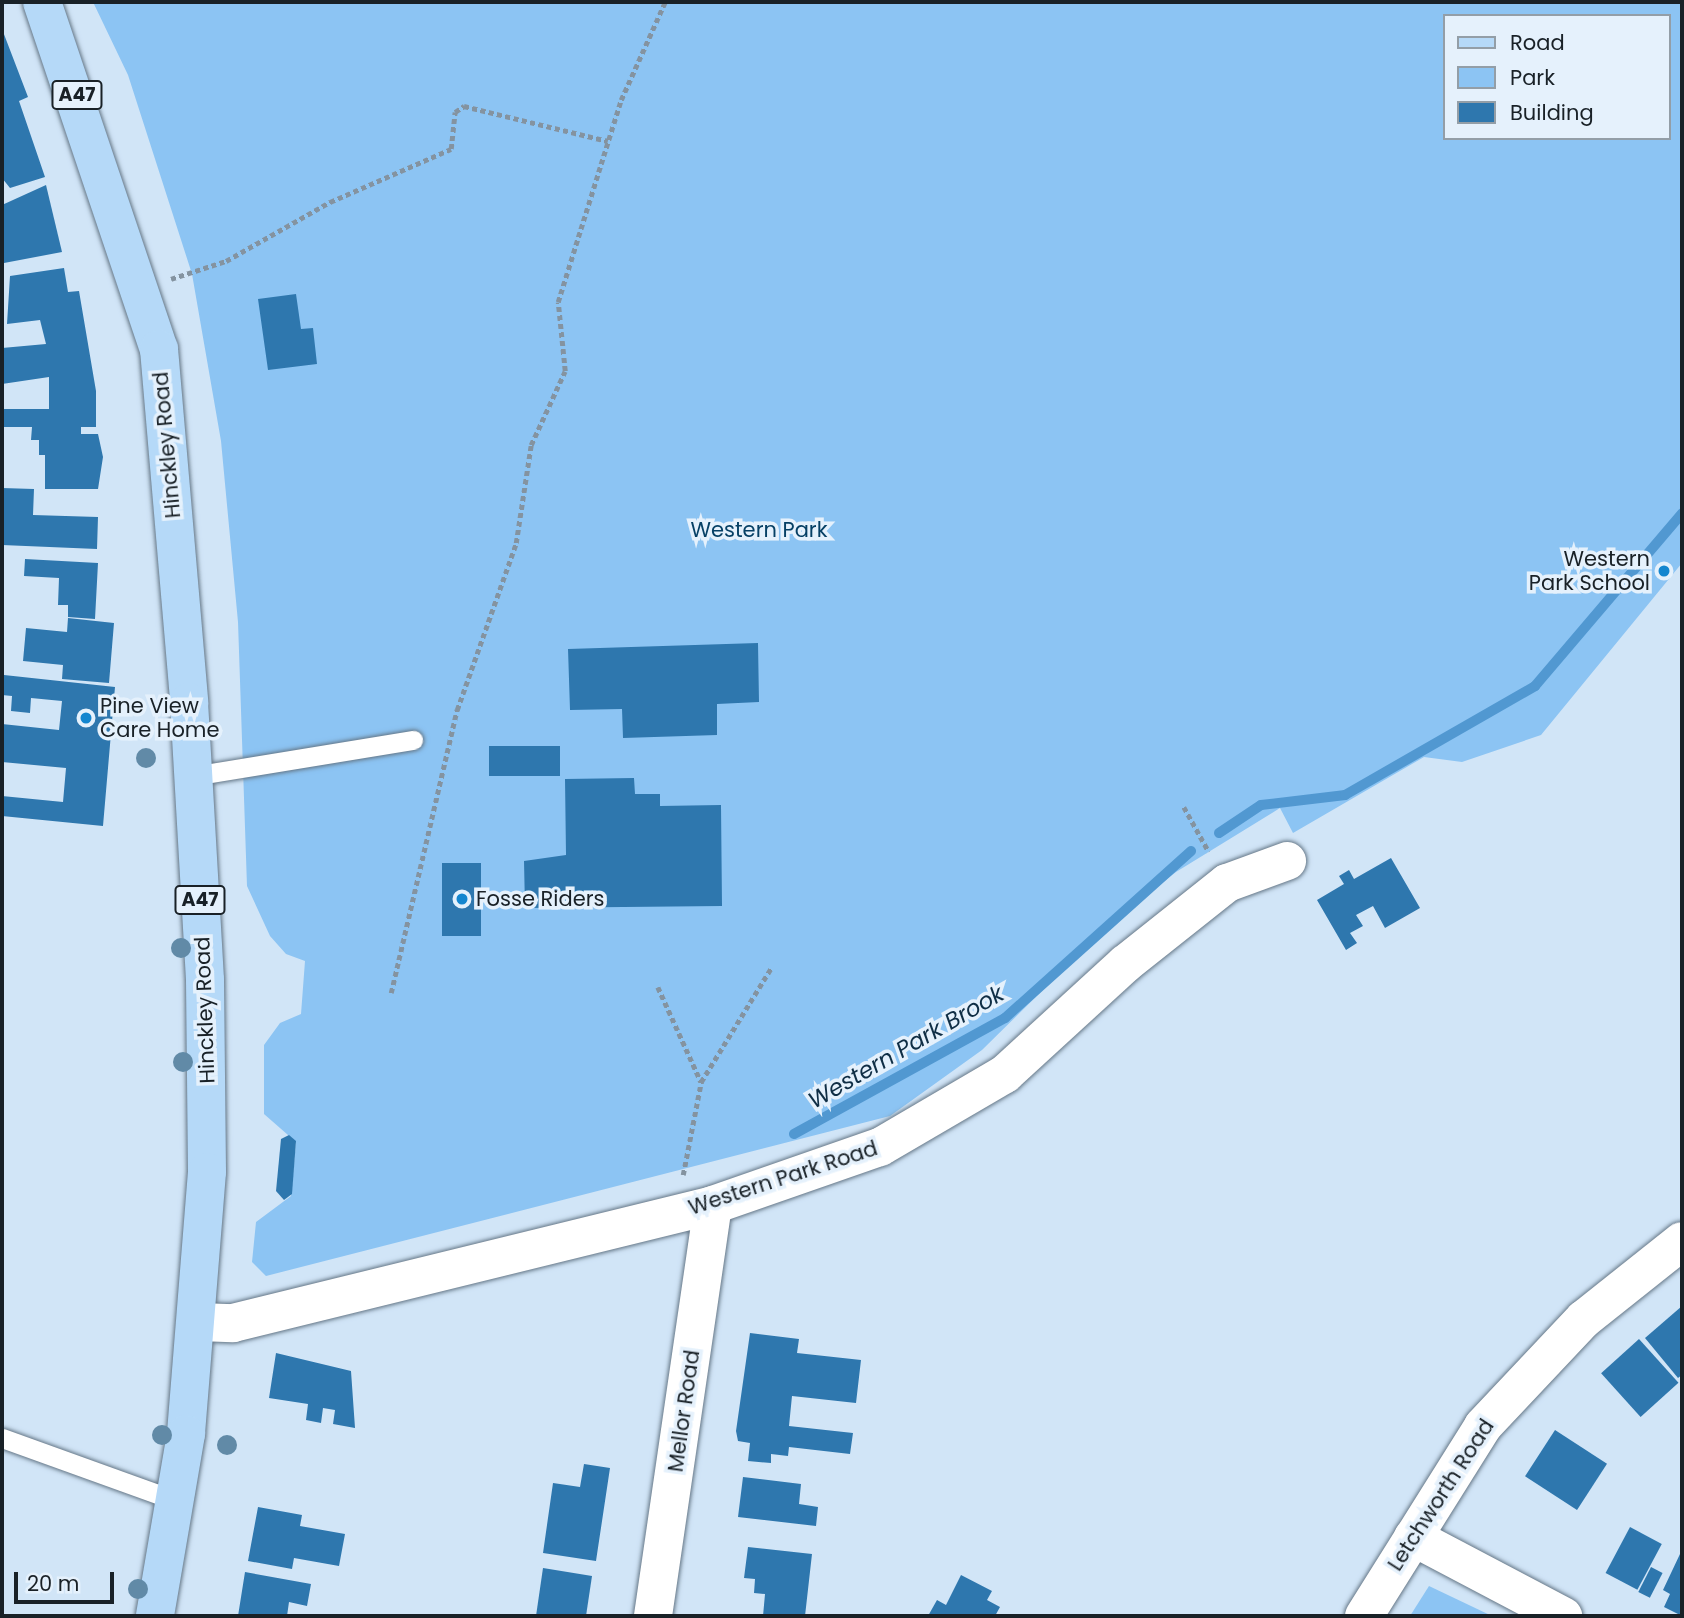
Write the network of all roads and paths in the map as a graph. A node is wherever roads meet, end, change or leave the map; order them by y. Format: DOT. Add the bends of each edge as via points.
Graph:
graph roads {
  1 [pos="42,2"];
  2 [pos="665,2"];
  3 [pos="608,142"];
  4 [pos="141,289"];
  5 [pos="413,740"];
  6 [pos="192,776"];
  7 [pos="1184,807"];
  8 [pos="1287,862"];
  9 [pos="1227,883"];
  10 [pos="771,968"];
  11 [pos="658,987"];
  12 [pos="391,993"];
  13 [pos="701,1083"];
  14 [pos="695,1209"];
  15 [pos="1682,1241"];
  16 [pos="199,1322"];
  17 [pos="2,1438"];
  18 [pos="177,1501"];
  19 [pos="1413,1537"];
  20 [pos="155,1616"];
  21 [pos="653,1616"];
  22 [pos="1364,1616"];
  23 [pos="1563,1616"];
  1 -- 4 [label="main road, Hinckley Road / A47"];
  2 -- 3 [label="path"];
  3 -- 4 [label="path" via="464,106 455,112 451,149 330,202 226,261"];
  3 -- 12 [label="path" via="558,302 565,371 531,445 516,543 457,710"];
  4 -- 6 [label="main road, Hinckley Road / A47" via="159,349"];
  5 -- 6 [label="lane"];
  6 -- 16 [label="main road, Hinckley Road / A47" via="208,1075"];
  7 -- 9 [label="path"];
  8 -- 9 [label="street, Western Park Road"];
  9 -- 14 [label="street, Western Park Road" via="1125,964 1005,1074 942,1115 880,1147"];
  10 -- 13 [label="path"];
  11 -- 13 [label="path"];
  13 -- 14 [label="path"];
  14 -- 16 [label="street, Western Park Road" via="233,1323"];
  14 -- 21 [label="street, Mellor Road"];
  15 -- 19 [label="street, Letchworth Road" via="1584,1319 1532,1371 1483,1426"];
  16 -- 18 [label="main road, Hinckley Road / A47"];
  17 -- 18 [label="lane"];
  18 -- 20 [label="main road, Hinckley Road / A47"];
  19 -- 22 [label="street, Letchworth Road"];
  19 -- 23 [label="street"];
}
